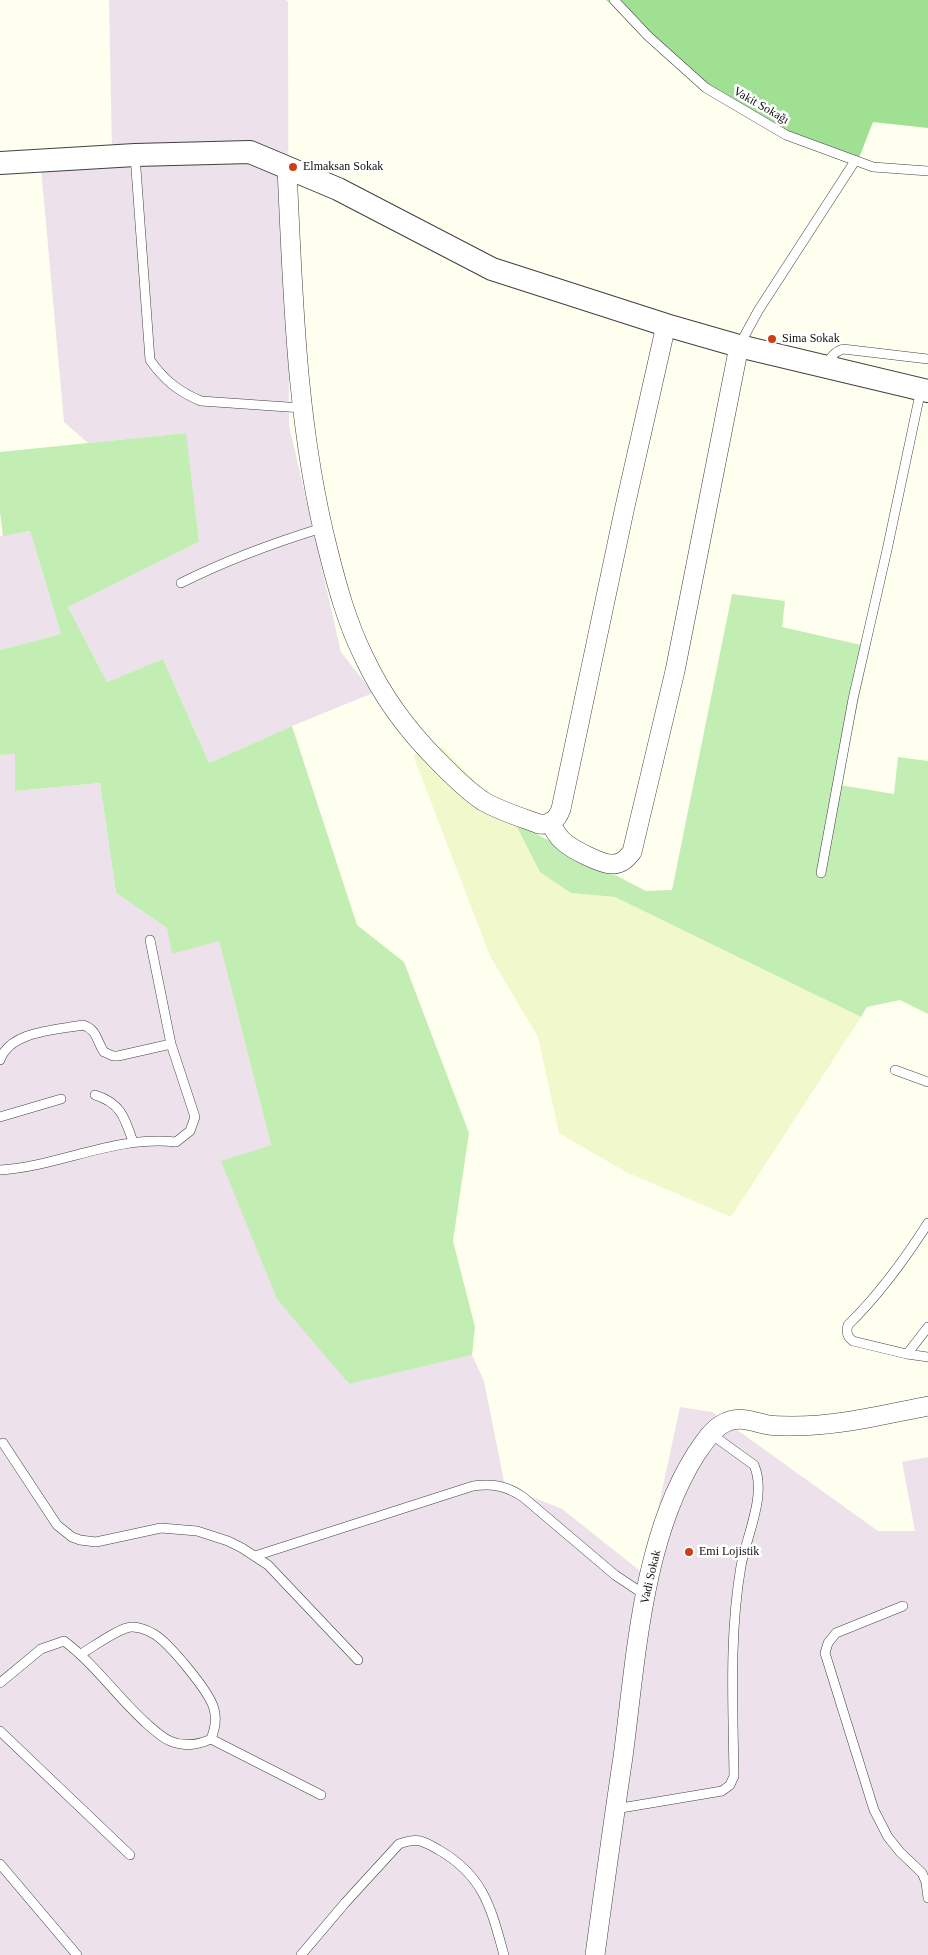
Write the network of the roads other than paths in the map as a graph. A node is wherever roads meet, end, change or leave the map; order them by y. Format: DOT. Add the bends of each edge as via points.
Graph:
graph roads {
  1 [pos="614,0"];
  2 [pos="134,155"];
  3 [pos="855,161"];
  4 [pos="0,163"];
  5 [pos="287,168"];
  6 [pos="928,170"];
  7 [pos="666,325"];
  8 [pos="739,346"];
  9 [pos="928,358"];
  10 [pos="827,368"];
  11 [pos="925,390"];
  12 [pos="302,408"];
  13 [pos="322,528"];
  14 [pos="182,583"];
  15 [pos="550,822"];
  16 [pos="821,873"];
  17 [pos="150,940"];
  18 [pos="171,1044"];
  19 [pos="0,1060"];
  20 [pos="895,1070"];
  21 [pos="928,1082"];
  22 [pos="95,1095"];
  23 [pos="61,1099"];
  24 [pos="0,1118"];
  25 [pos="133,1142"];
  26 [pos="0,1170"];
  27 [pos="928,1223"];
  28 [pos="928,1327"];
  29 [pos="907,1354"];
  30 [pos="928,1357"];
  31 [pos="928,1406"];
  32 [pos="711,1434"];
  33 [pos="3,1443"];
  34 [pos="255,1556"];
  35 [pos="645,1595"];
  36 [pos="903,1606"];
  37 [pos="81,1654"];
  38 [pos="358,1660"];
  39 [pos="0,1683"];
  40 [pos="0,1731"];
  41 [pos="211,1739"];
  42 [pos="321,1795"];
  43 [pos="615,1809"];
  44 [pos="130,1855"];
  45 [pos="0,1864"];
  46 [pos="928,1898"];
  47 [pos="77,1955"];
  48 [pos="301,1955"];
  49 [pos="504,1955"];
  50 [pos="595,1955"];
  1 -- 3 [label="lane, Vakit Sokağı" via="648,36 706,88 786,135"];
  2 -- 4 [label="street"];
  2 -- 5 [label="street" via="250,152"];
  2 -- 12 [label="lane" via="150,360 168,382 201,401"];
  3 -- 6 [label="lane, Vakit Sokağı" via="873,167"];
  3 -- 8 [label="lane"];
  5 -- 7 [label="street" via="338,189 492,269"];
  5 -- 12 [label="street"];
  7 -- 8 [label="street"];
  7 -- 15 [label="street" via="561,809"];
  8 -- 10 [label="street"];
  8 -- 15 [label="street" via="675,671 632,852 619,863 602,863 563,841"];
  9 -- 10 [label="lane" via="844,349 830,358"];
  10 -- 11 [label="street"];
  11 -- 16 [label="lane" via="853,699"];
  12 -- 13 [label="street"];
  13 -- 14 [label="lane" via="242,555"];
  13 -- 15 [label="street" via="354,636 374,677 402,721 448,771 482,800 539,824"];
  17 -- 18 [label="lane"];
  18 -- 19 [label="lane" via="113,1056 104,1052 92,1029 82,1025 18,1039 8,1046"];
  18 -- 25 [label="lane" via="195,1117 193,1124 186,1136 176,1142"];
  20 -- 21 [label="lane"];
  22 -- 25 [label="lane" via="119,1108"];
  23 -- 24 [label="lane"];
  25 -- 26 [label="lane"];
  27 -- 29 [label="lane" via="895,1271 846,1329 853,1342"];
  28 -- 29 [label="lane"];
  29 -- 30 [label="lane"];
  31 -- 32 [label="street, Vadi Sokak" via="861,1421 821,1425 767,1425 738,1419 719,1426"];
  32 -- 35 [label="street, Vadi Sokak" via="683,1475 663,1528"];
  32 -- 43 [label="lane" via="754,1465 760,1488 742,1564 734,1625 734,1776 722,1791"];
  33 -- 34 [label="lane" via="57,1526 72,1537 96,1542 161,1528 179,1528 214,1536"];
  34 -- 35 [label="lane" via="473,1486 489,1484 507,1488 523,1497 615,1575"];
  34 -- 38 [label="lane" via="268,1565"];
  35 -- 43 [label="street, Vadi Sokak"];
  36 -- 46 [label="lane" via="836,1633 825,1653 874,1810 888,1837 922,1873"];
  37 -- 39 [label="lane" via="64,1641 41,1649"];
  37 -- 41 [label="lane" via="125,1704 168,1741 189,1745"];
  37 -- 41 [label="lane" via="127,1627 142,1628 155,1634 210,1698 216,1715"];
  40 -- 44 [label="lane"];
  41 -- 42 [label="lane"];
  43 -- 50 [label="street, Vadi Sokak"];
  45 -- 47 [label="lane"];
  48 -- 49 [label="lane" via="400,1844 421,1840 454,1858 481,1888 490,1906"];
}
